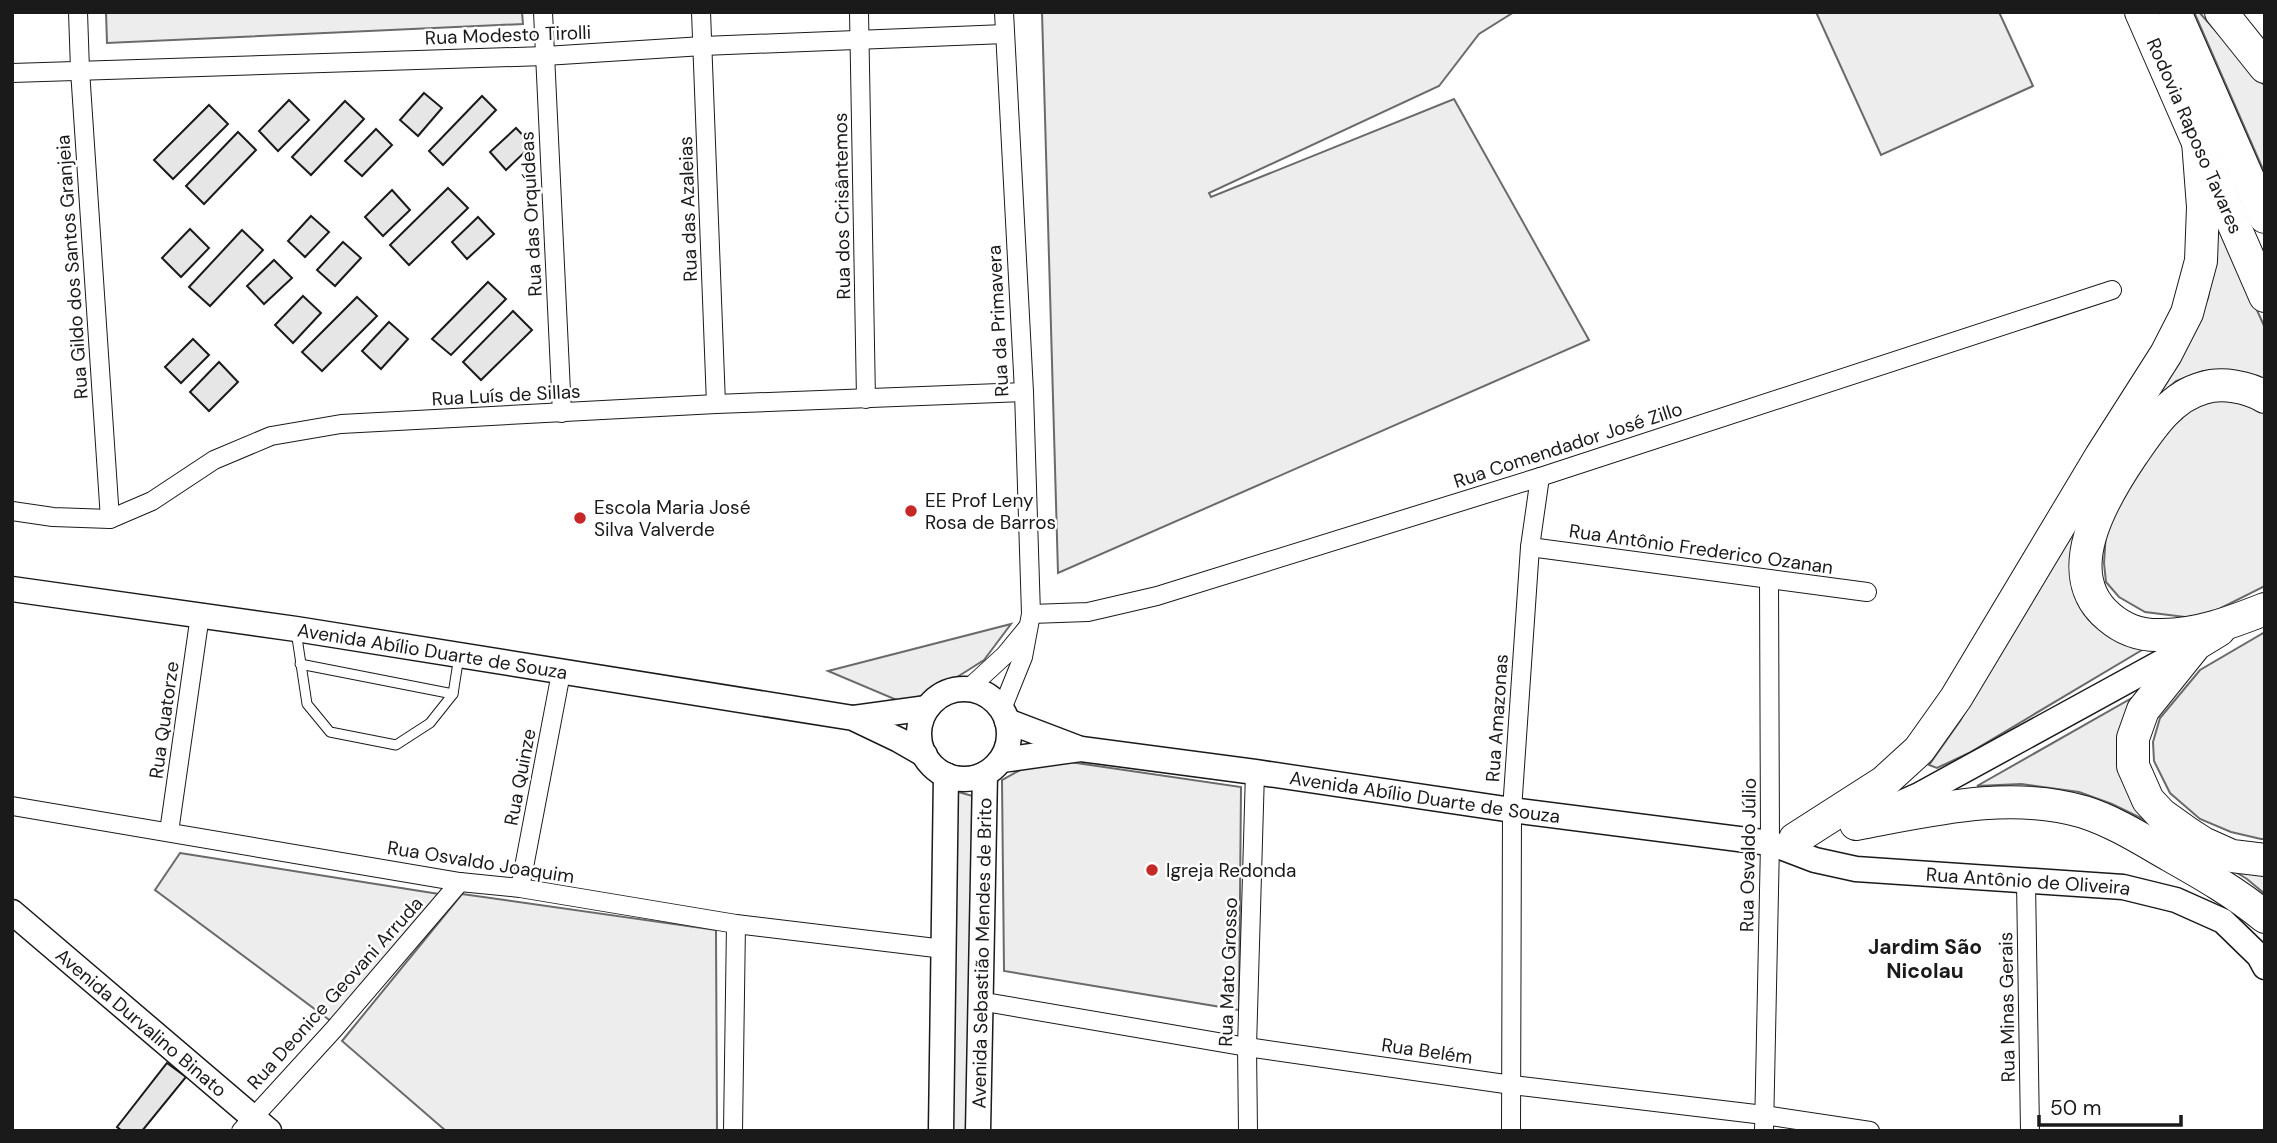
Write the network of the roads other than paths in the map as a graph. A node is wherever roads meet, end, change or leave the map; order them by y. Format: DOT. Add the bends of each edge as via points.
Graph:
graph roads {
  1 [pos="78,12"];
  2 [pos="543,12"];
  3 [pos="701,12"];
  4 [pos="859,12"];
  5 [pos="1004,12"];
  6 [pos="2141,12"];
  7 [pos="2175,12"];
  8 [pos="2221,12"];
  9 [pos="1005,34"];
  10 [pos="860,40"];
  11 [pos="703,46"];
  12 [pos="545,56"];
  13 [pos="2265,67"];
  14 [pos="80,70"];
  15 [pos="12,73"];
  16 [pos="2198,141"];
  17 [pos="2265,217"];
  18 [pos="2112,290"];
  19 [pos="2265,296"];
  20 [pos="1024,393"];
  21 [pos="2265,397"];
  22 [pos="866,399"];
  23 [pos="716,404"];
  24 [pos="562,413"];
  25 [pos="1540,477"];
  26 [pos="12,511"];
  27 [pos="110,519"];
  28 [pos="1530,547"];
  29 [pos="1769,579"];
  30 [pos="12,589"];
  31 [pos="1867,592"];
  32 [pos="2265,609"];
  33 [pos="200,615"];
  34 [pos="1030,620"];
  35 [pos="2234,621"];
  36 [pos="296,629"];
  37 [pos="2196,643"];
  38 [pos="459,656"];
  39 [pos="300,664"];
  40 [pos="561,673"];
  41 [pos="968,689"];
  42 [pos="453,694"];
  43 [pos="928,708"];
  44 [pos="1004,715"];
  45 [pos="853,718"];
  46 [pos="1082,750"];
  47 [pos="925,755"];
  48 [pos="993,767"];
  49 [pos="1255,772"];
  50 [pos="946,775"];
  51 [pos="12,806"];
  52 [pos="1512,810"];
  53 [pos="1856,824"];
  54 [pos="169,832"];
  55 [pos="1783,841"];
  56 [pos="2265,860"];
  57 [pos="460,882"];
  58 [pos="2026,882"];
  59 [pos="520,888"];
  60 [pos="12,912"];
  61 [pos="2265,917"];
  62 [pos="736,923"];
  63 [pos="944,949"];
  64 [pos="2265,967"];
  65 [pos="979,1001"];
  66 [pos="1247,1047"];
  67 [pos="1512,1085"];
  68 [pos="1764,1123"];
  69 [pos="254,1126"];
  70 [pos="733,1131"];
  71 [pos="941,1131"];
  72 [pos="978,1131"];
  73 [pos="1248,1131"];
  74 [pos="1511,1131"];
  75 [pos="1870,1131"];
  76 [pos="2030,1131"];
  1 -- 14 [label="street, Rua Gildo dos Santos Granjeia"];
  2 -- 12 [label="street, Rua das Orquídeas"];
  3 -- 11 [label="street, Rua das Azaleias"];
  4 -- 10 [label="street, Rua dos Crisântemos"];
  5 -- 9 [label="street, Rua da Primavera"];
  6 -- 16 [label="highway, Rodovia Raposo Tavares"];
  7 -- 17 [label="highway, Rodovia Raposo Tavares"];
  8 -- 13 [label="highway"];
  9 -- 10 [label="street, Rua Modesto Tirolli"];
  9 -- 20 [label="street, Rua da Primavera"];
  10 -- 11 [label="street, Rua Modesto Tirolli"];
  10 -- 22 [label="street, Rua dos Crisântemos"];
  11 -- 12 [label="street, Rua Modesto Tirolli"];
  11 -- 23 [label="street, Rua das Azaleias"];
  12 -- 14 [label="street, Rua Modesto Tirolli"];
  12 -- 24 [label="street, Rua das Orquídeas"];
  14 -- 15 [label="street, Rua Modesto Tirolli"];
  14 -- 27 [label="street, Rua Gildo dos Santos Granjeia"];
  16 -- 19 [label="highway, Rodovia Raposo Tavares"];
  16 -- 55 [label="highway" via="2201,261 2187,313 2166,354 1956,698 1919,750 1884,782"];
  18 -- 25 [label="street, Rua Comendador José Zillo"];
  20 -- 22 [label="street, Rua Luís de Sillas"];
  20 -- 34 [label="street, Rua da Primavera"];
  21 -- 35 [label="highway" via="2221,385 2202,388 2161,415 2102,504 2085,562 2088,590 2095,604 2119,626 2136,633 2179,634"];
  22 -- 23 [label="street, Rua Luís de Sillas"];
  23 -- 24 [label="street, Rua Luís de Sillas"];
  24 -- 27 [label="street, Rua Luís de Sillas" via="341,424 271,436 214,460 152,501"];
  25 -- 28 [label="street, Rua Amazonas"];
  25 -- 34 [label="street, Rua Comendador José Zillo" via="1157,596"];
  26 -- 27 [label="street, Rua Luís de Sillas"];
  28 -- 29 [label="street, Rua Antônio Frederico Ozanan"];
  28 -- 52 [label="street, Rua Amazonas"];
  29 -- 31 [label="street, Rua Antônio Frederico Ozanan"];
  29 -- 55 [label="street, Rua Osvaldo Júlio"];
  30 -- 33 [label="main road, Avenida Abílio Duarte de Souza"];
  32 -- 35 [label="highway"];
  33 -- 36 [label="main road, Avenida Abílio Duarte de Souza"];
  33 -- 54 [label="street, Rua Quatorze"];
  34 -- 41 [label="street" via="1005,655"];
  34 -- 44 [label="street, Rua da Primavera"];
  35 -- 37 [label="highway"];
  36 -- 38 [label="main road, Avenida Abílio Duarte de Souza"];
  36 -- 39 [label="lane"];
  37 -- 53 [label="main road"];
  37 -- 56 [label="highway" via="2143,710 2133,738 2133,766 2148,800 2161,814 2203,843 2226,853"];
  38 -- 40 [label="main road, Avenida Abílio Duarte de Souza"];
  38 -- 42 [label="lane"];
  39 -- 42 [label="lane"];
  39 -- 42 [label="lane" via="307,704 330,732 396,745 430,723"];
  40 -- 45 [label="main road, Avenida Abílio Duarte de Souza"];
  40 -- 59 [label="street, Rua Quinze"];
  41 -- 43 [label="main road" via="945,693"];
  41 -- 44 [label="main road" via="992,699"];
  43 -- 45 [label="main road, Avenida Abílio Duarte de Souza"];
  43 -- 47 [label="main road" via="921,723"];
  44 -- 46 [label="main road, Avenida Abílio Duarte de Souza"];
  44 -- 48 [label="main road" via="1009,741"];
  45 -- 47 [label="main road, Avenida Abílio Duarte de Souza"];
  46 -- 48 [label="main road, Avenida Abílio Duarte de Souza"];
  46 -- 49 [label="main road, Avenida Abílio Duarte de Souza"];
  47 -- 50 [label="main road"];
  48 -- 50 [label="main road" via="973,778"];
  48 -- 65 [label="main road, Avenida Sebastião Mendes de Brito"];
  49 -- 52 [label="main road, Avenida Abílio Duarte de Souza"];
  49 -- 66 [label="street, Rua Mato Grosso"];
  50 -- 63 [label="main road, Avenida Sebastião Mendes de Brito"];
  51 -- 54 [label="street, Rua Osvaldo Joaquim"];
  52 -- 55 [label="main road, Avenida Abílio Duarte de Souza"];
  52 -- 67 [label="street, Rua Amazonas"];
  53 -- 55 [label="main road"];
  53 -- 61 [label="highway" via="1983,803 2064,807 2124,829 2229,890"];
  54 -- 57 [label="street, Rua Osvaldo Joaquim"];
  55 -- 58 [label="main road, Rua Antônio de Oliveira" via="1815,860 1856,869"];
  55 -- 68 [label="street, Rua Osvaldo Júlio"];
  57 -- 59 [label="street, Rua Osvaldo Joaquim"];
  57 -- 69 [label="street, Rua Deonice Geovani Arruda"];
  58 -- 64 [label="main road, Rua Antônio de Oliveira" via="2123,887 2176,900 2223,921"];
  58 -- 76 [label="street, Rua Minas Gerais"];
  59 -- 62 [label="street, Rua Osvaldo Joaquim"];
  60 -- 69 [label="main road, Avenida Durvalino Binato"];
  62 -- 63 [label="street, Rua Osvaldo Joaquim"];
  62 -- 70 [label="street"];
  63 -- 71 [label="main road, Avenida Sebastião Mendes de Brito"];
  65 -- 66 [label="street, Rua Belém"];
  65 -- 72 [label="main road, Avenida Sebastião Mendes de Brito"];
  66 -- 67 [label="street, Rua Belém"];
  66 -- 73 [label="street, Rua Mato Grosso"];
  67 -- 68 [label="street, Rua Belém"];
  67 -- 74 [label="street, Rua Amazonas"];
  68 -- 75 [label="street, Rua Belém"];
}
